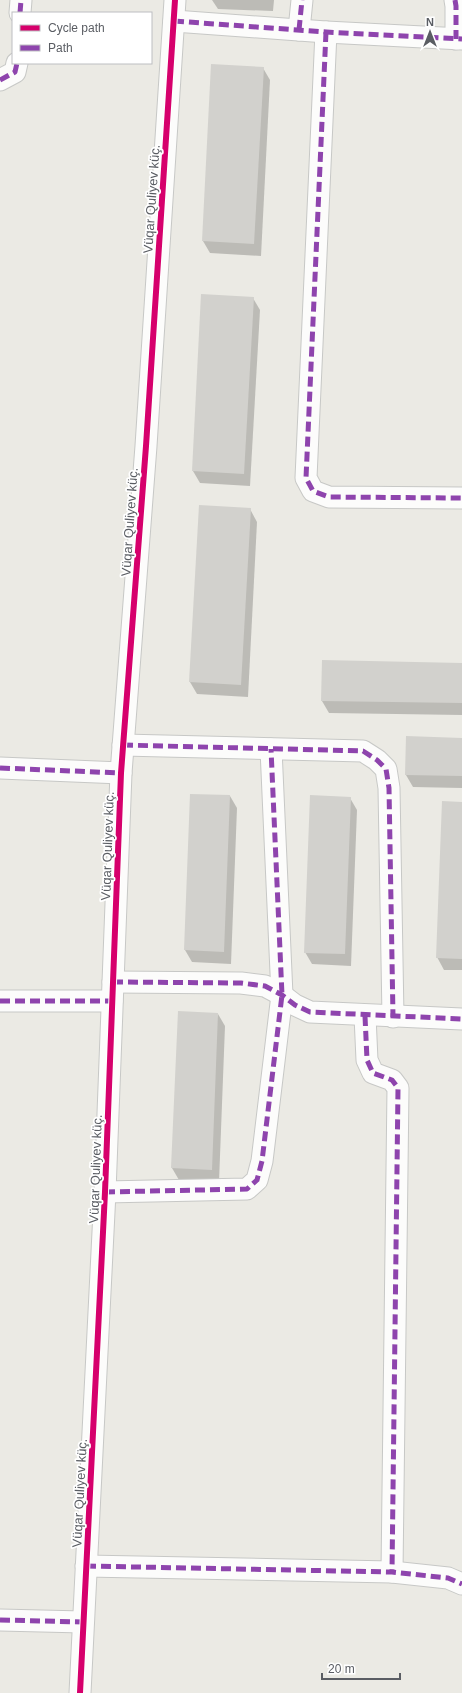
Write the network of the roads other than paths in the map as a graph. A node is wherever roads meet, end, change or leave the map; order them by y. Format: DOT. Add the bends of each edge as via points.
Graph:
graph roads {
  1 [pos="21,0"];
  2 [pos="175,0"];
  3 [pos="302,0"];
  4 [pos="455,0"];
  5 [pos="20,12"];
  6 [pos="174,21"];
  7 [pos="299,30"];
  8 [pos="326,32"];
  9 [pos="459,39"];
  10 [pos="17,64"];
  11 [pos="0,80"];
  12 [pos="462,498"];
  13 [pos="123,745"];
  14 [pos="271,749"];
  15 [pos="0,768"];
  16 [pos="122,773"];
  17 [pos="113,991"];
  18 [pos="282,994"];
  19 [pos="0,1001"];
  20 [pos="365,1016"];
  21 [pos="393,1017"];
  22 [pos="462,1020"];
  23 [pos="105,1192"];
  24 [pos="86,1566"];
  25 [pos="392,1572"];
  26 [pos="462,1584"];
  27 [pos="0,1620"];
  28 [pos="83,1622"];
  29 [pos="80,1693"];
  1 -- 5 [label="street"];
  2 -- 6 [label="street, Vüqar Quliyev küç."];
  3 -- 7 [label="street"];
  4 -- 9 [label="street"];
  6 -- 7 [label="street"];
  6 -- 13 [label="street, Vüqar Quliyev küç."];
  7 -- 8 [label="street"];
  8 -- 9 [label="street"];
  8 -- 12 [label="street" via="306,478 313,491 329,497"];
  10 -- 11 [label="street" via="15,72"];
  13 -- 14 [label="street"];
  13 -- 16 [label="street, Vüqar Quliyev küç."];
  14 -- 18 [label="street"];
  14 -- 21 [label="street" via="363,751 386,769 389,788"];
  15 -- 16 [label="street"];
  16 -- 17 [label="street, Vüqar Quliyev küç."];
  17 -- 18 [label="street" via="241,983 265,986"];
  17 -- 19 [label="street"];
  17 -- 23 [label="street, Vüqar Quliyev küç."];
  18 -- 20 [label="street" via="295,1005 310,1012"];
  18 -- 23 [label="street" via="262,1161 257,1180 247,1189"];
  20 -- 21 [label="street"];
  20 -- 25 [label="street" via="367,1060 373,1073 392,1080 398,1088"];
  21 -- 22 [label="street"];
  23 -- 24 [label="street, Vüqar Quliyev küç."];
  24 -- 25 [label="street"];
  24 -- 28 [label="street, Vüqar Quliyev küç."];
  25 -- 26 [label="street" via="448,1578"];
  27 -- 28 [label="street"];
  28 -- 29 [label="street, Vüqar Quliyev küç."];
}
